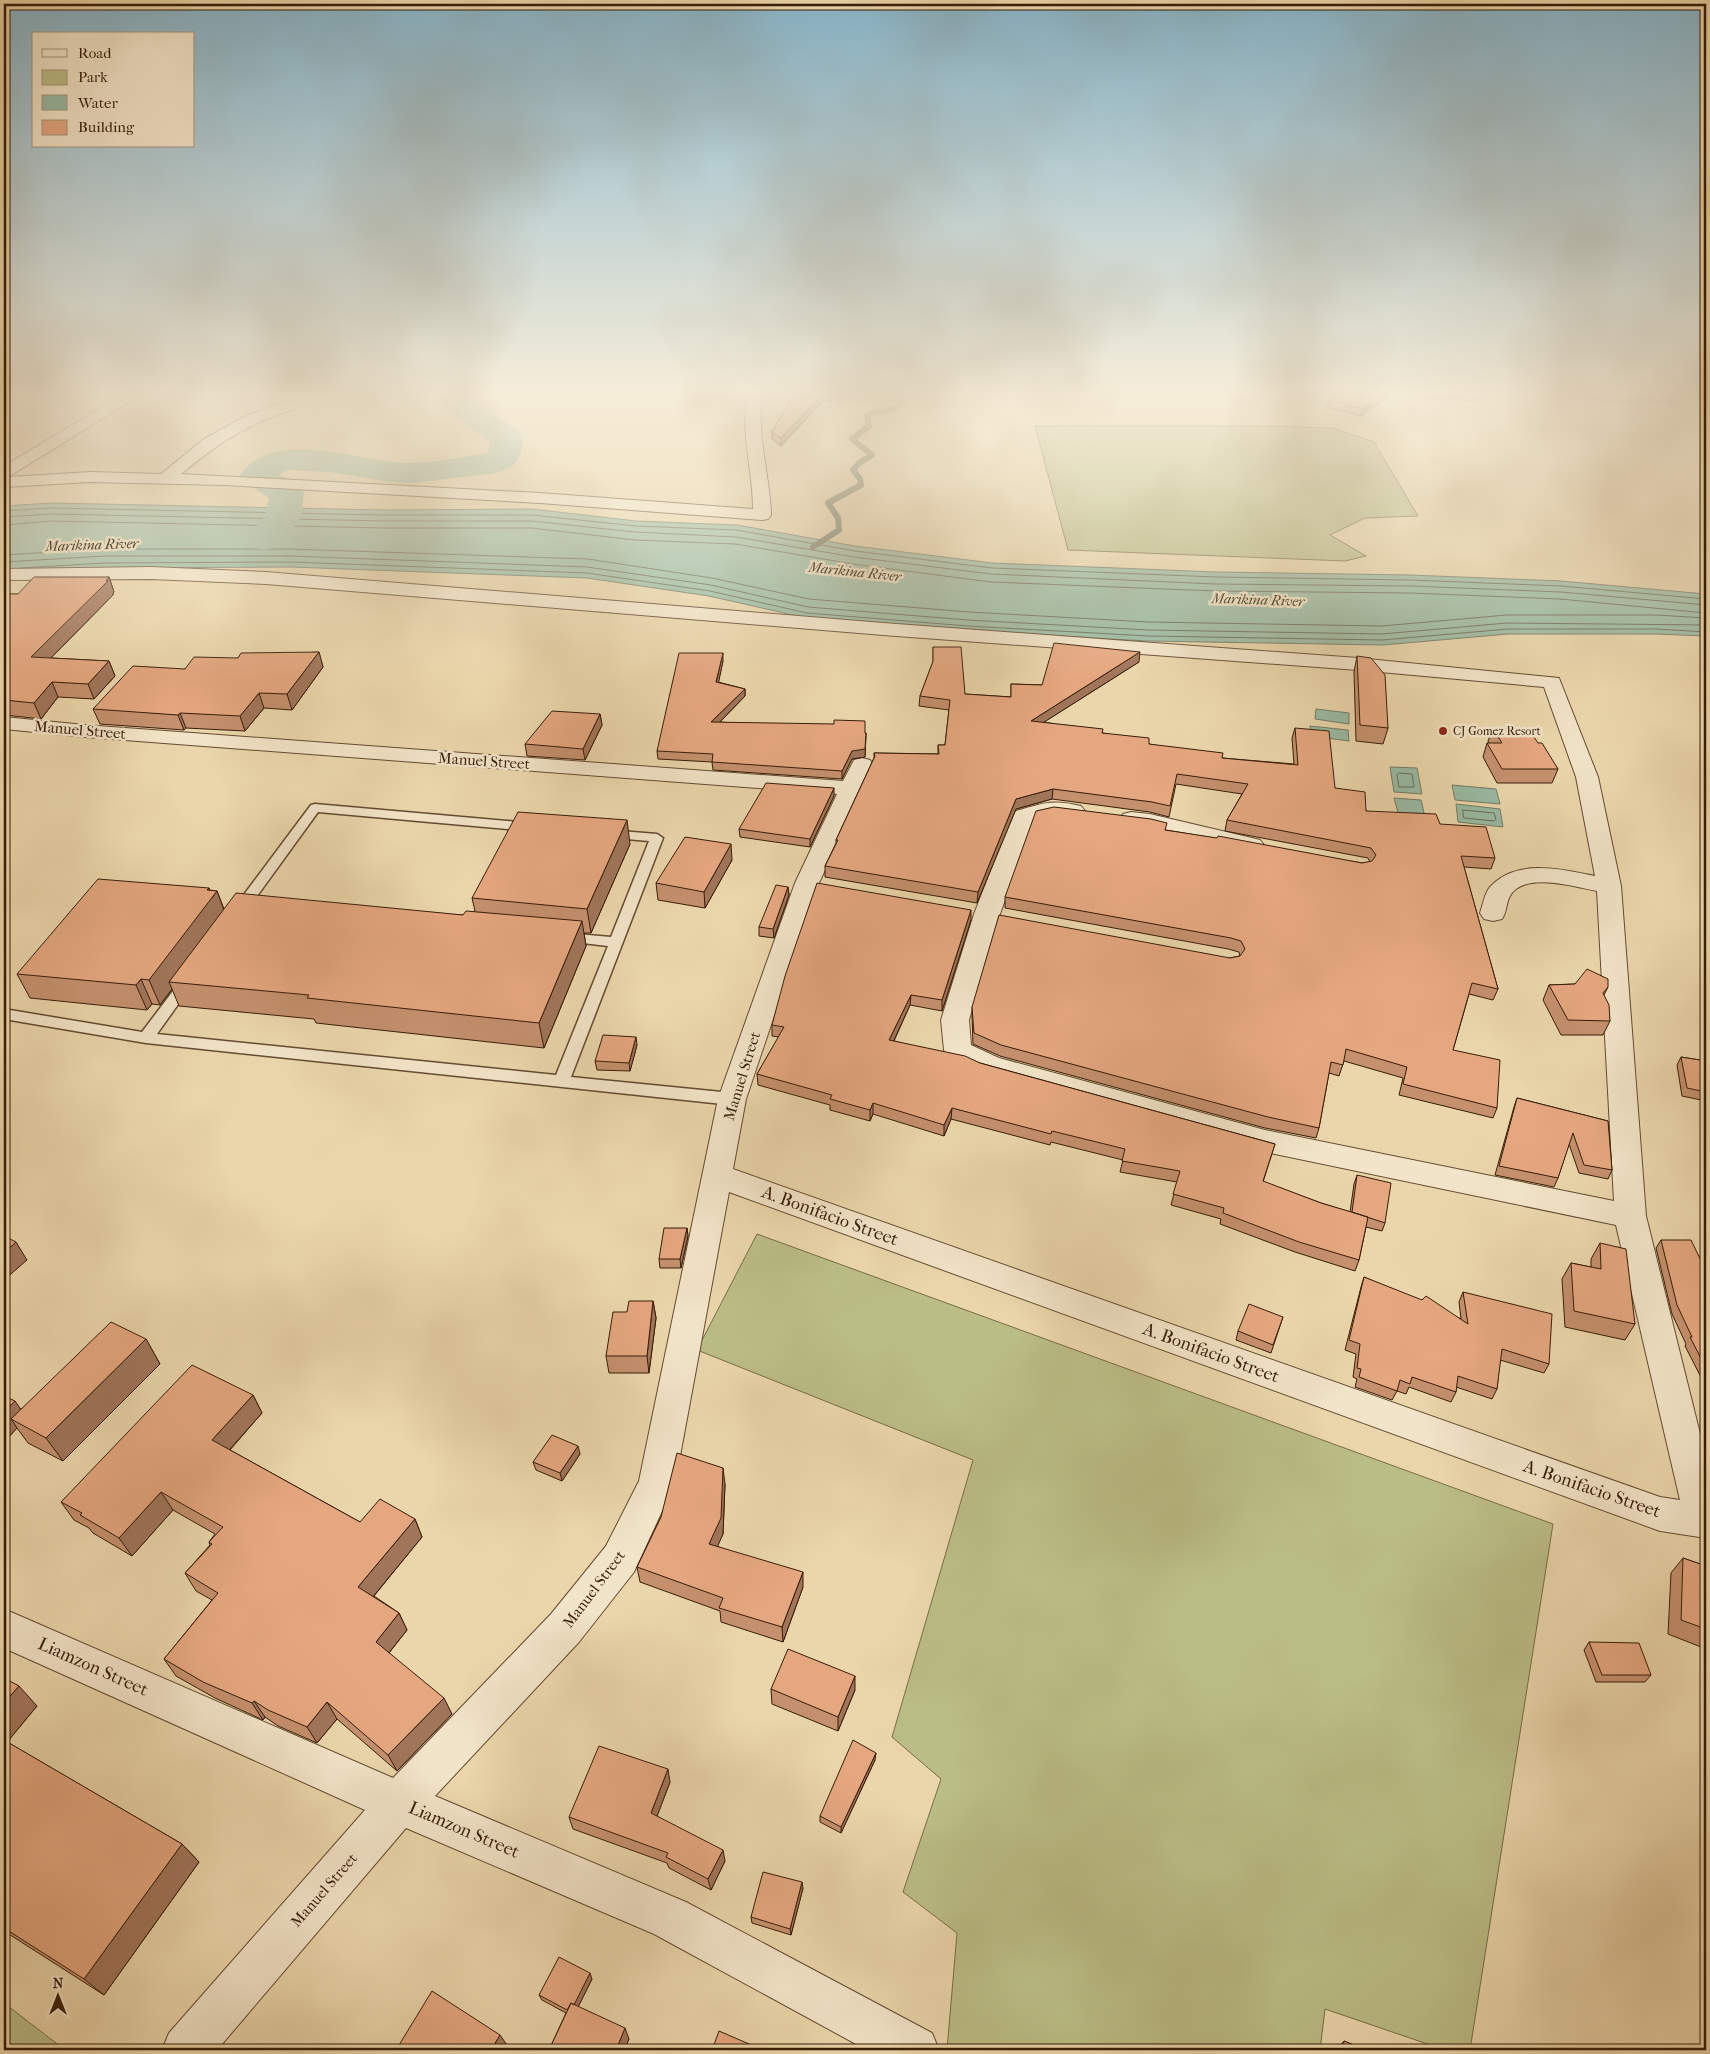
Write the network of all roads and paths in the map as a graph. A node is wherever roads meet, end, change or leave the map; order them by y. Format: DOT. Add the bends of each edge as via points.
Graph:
graph roads {
  1 [pos="332,486"];
  2 [pos="760,486"];
  3 [pos="4,575"];
  4 [pos="4,723"];
  5 [pos="540,828"];
  6 [pos="598,833"];
  7 [pos="1277,850"];
  8 [pos="1609,886"];
  9 [pos="242,906"];
  10 [pos="262,908"];
  11 [pos="1493,913"];
  12 [pos="231,922"];
  13 [pos="548,935"];
  14 [pos="616,942"];
  15 [pos="197,968"];
  16 [pos="4,1014"];
  17 [pos="146,1038"];
  18 [pos="562,1082"];
  19 [pos="732,1099"];
  20 [pos="718,1176"];
  21 [pos="1630,1216"];
  22 [pos="1704,1520"];
  23 [pos="4,1628"];
  24 [pos="399,1803"];
  25 [pos="186,2050"];
  26 [pos="915,2050"];
  1 -- 2 [label="street" via="762,515"];
  3 -- 8 [label="street" via="151,573 266,578 1552,682 1587,777"];
  4 -- 19 [label="street, Manuel Street" via="85,731 856,777"];
  5 -- 9 [label="lane" via="315,808"];
  6 -- 14 [label="lane" via="657,838"];
  7 -- 21 [label="street" via="1221,840 1150,821 1106,815 1052,808 1024,816 987,914 955,1020 958,1050 990,1065 1265,1141"];
  8 -- 11 [label="street" via="1547,874 1516,879 1499,892"];
  8 -- 21 [label="street"];
  9 -- 10 [label="lane"];
  9 -- 12 [label="lane"];
  13 -- 14 [label="lane"];
  14 -- 18 [label="lane"];
  15 -- 17 [label="lane"];
  16 -- 17 [label="lane"];
  17 -- 18 [label="lane"];
  18 -- 19 [label="lane"];
  19 -- 20 [label="street, Manuel Street"];
  20 -- 22 [label="street, A. Bonifacio Street" via="1660,1514"];
  20 -- 24 [label="street, Manuel Street" via="657,1483 620,1559 565,1628"];
  21 -- 22 [label="street"];
  23 -- 24 [label="street, Liamzon Street"];
  24 -- 25 [label="street, Manuel Street"];
  24 -- 26 [label="street, Liamzon Street" via="670,1918"];
}
